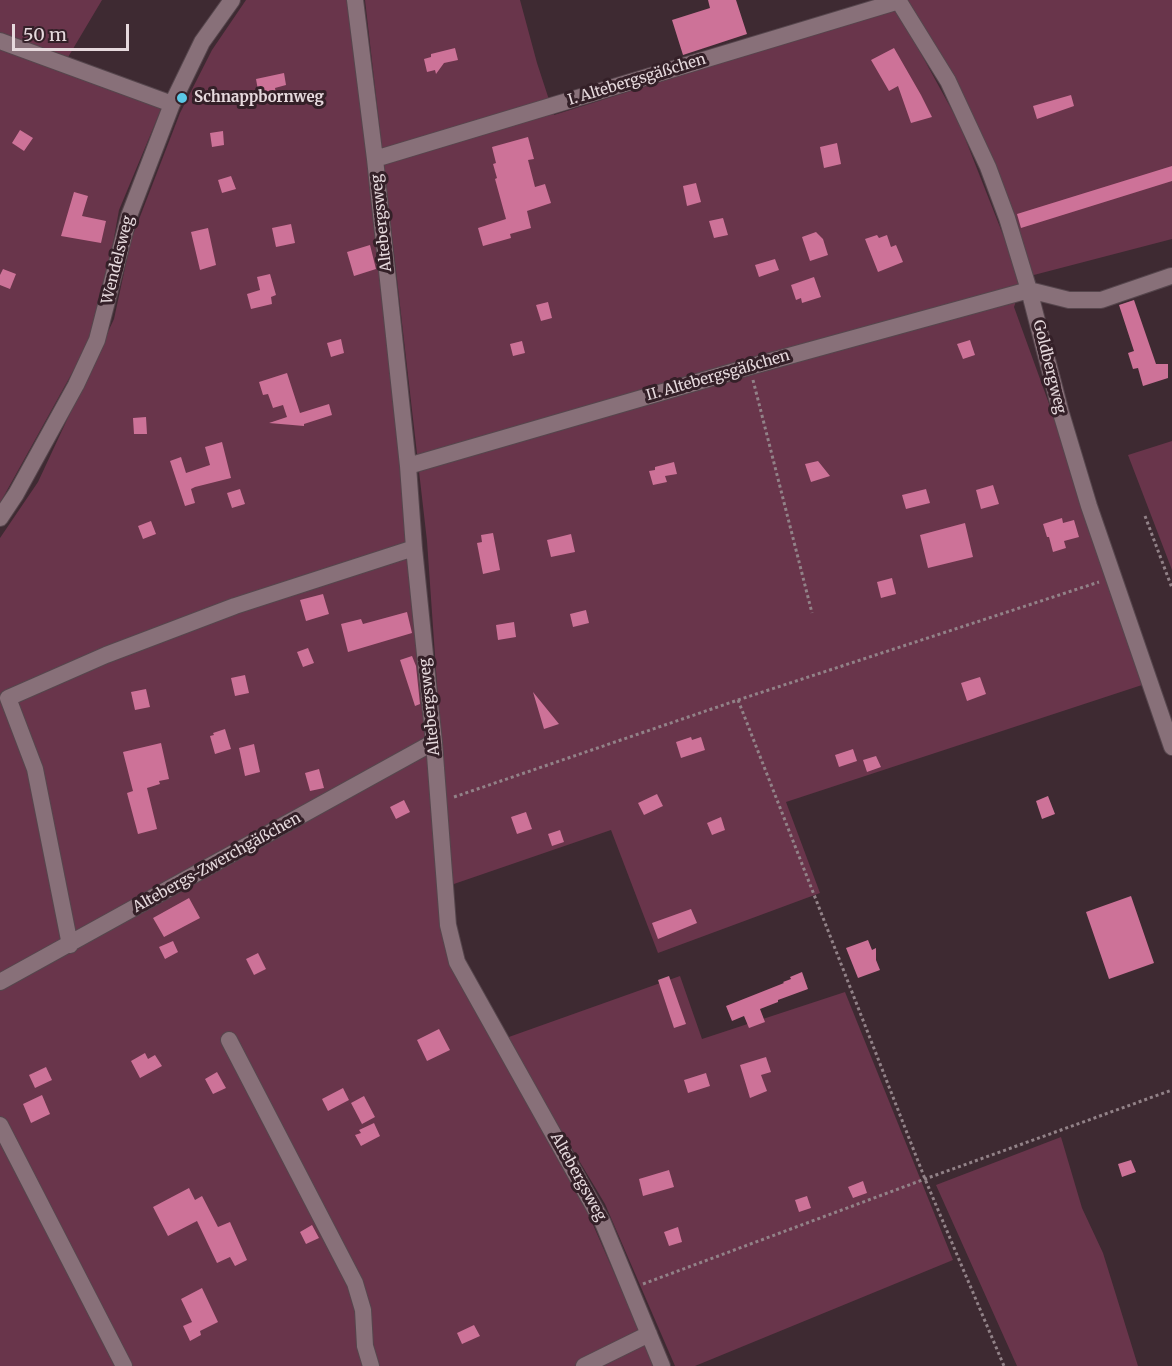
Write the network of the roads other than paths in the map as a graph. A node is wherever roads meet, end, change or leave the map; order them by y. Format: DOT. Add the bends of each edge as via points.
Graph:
graph roads {
  1 [pos="232,0"];
  2 [pos="355,0"];
  3 [pos="899,0"];
  4 [pos="0,41"];
  5 [pos="172,104"];
  6 [pos="375,159"];
  7 [pos="1171,276"];
  8 [pos="1029,290"];
  9 [pos="408,466"];
  10 [pos="0,518"];
  11 [pos="414,548"];
  12 [pos="434,742"];
  13 [pos="1172,747"];
  14 [pos="70,945"];
  15 [pos="0,982"];
  16 [pos="229,1040"];
  17 [pos="0,1125"];
  18 [pos="649,1334"];
  19 [pos="124,1366"];
  20 [pos="371,1366"];
  21 [pos="584,1366"];
  22 [pos="662,1366"];
  1 -- 5 [label="street, Wendelsweg" via="202,42"];
  2 -- 6 [label="street, Altebergsweg"];
  3 -- 6 [label="street, I. Altebergsgäßchen"];
  3 -- 8 [label="street, Goldbergweg" via="928,45 988,167"];
  4 -- 5 [label="street"];
  5 -- 10 [label="street, Wendelsweg" via="129,216 97,340 76,385"];
  6 -- 9 [label="street, Altebergsweg"];
  7 -- 8 [label="street" via="1094,301 1069,300"];
  8 -- 9 [label="street, II. Altebergsgäßchen"];
  8 -- 13 [label="street, Goldbergweg" via="1061,413"];
  9 -- 11 [label="street, Altebergsweg"];
  11 -- 12 [label="street, Altebergsweg"];
  11 -- 14 [label="street" via="235,606 106,655 8,698 35,769"];
  12 -- 14 [label="street, Altebergs-Zwerchgäßchen"];
  12 -- 18 [label="street, Altebergsweg" via="448,925 457,962 589,1196"];
  14 -- 15 [label="street, Altebergs-Zwerchgäßchen"];
  16 -- 20 [label="street" via="355,1283"];
  17 -- 19 [label="street"];
  18 -- 21 [label="street"];
  18 -- 22 [label="street, Altebergsweg"];
}
